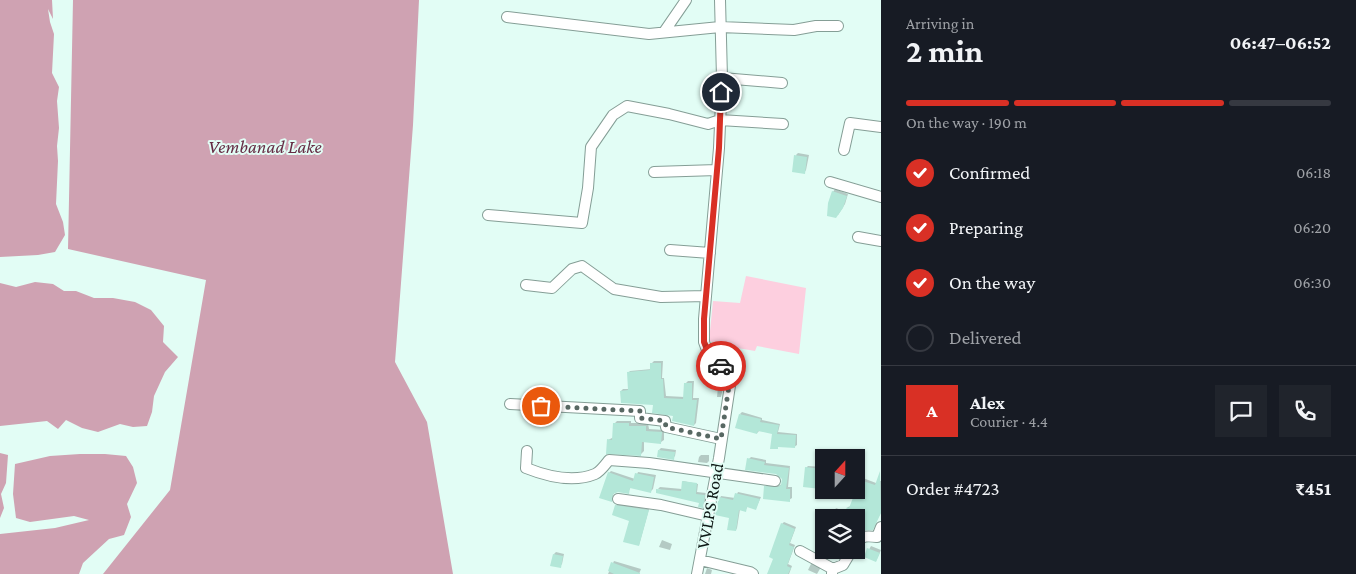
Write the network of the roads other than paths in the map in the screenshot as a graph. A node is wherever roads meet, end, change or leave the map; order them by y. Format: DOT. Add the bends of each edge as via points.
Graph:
graph roads {
  1 [pos="686,0"];
  2 [pos="720,0"];
  3 [pos="507,18"];
  4 [pos="720,26"];
  5 [pos="838,26"];
  6 [pos="664,32"];
  7 [pos="722,78"];
  8 [pos="782,83"];
  9 [pos="720,120"];
  10 [pos="783,124"];
  11 [pos="881,127"];
  12 [pos="844,150"];
  13 [pos="717,170"];
  14 [pos="654,172"];
  15 [pos="830,182"];
  16 [pos="881,196"];
  17 [pos="488,215"];
  18 [pos="858,237"];
  19 [pos="881,240"];
  20 [pos="670,250"];
  21 [pos="710,253"];
  22 [pos="526,284"];
  23 [pos="706,296"];
  24 [pos="510,404"];
  25 [pos="721,439"];
  26 [pos="527,451"];
  27 [pos="716,474"];
  28 [pos="775,481"];
  29 [pos="618,499"];
  30 [pos="708,516"];
  31 [pos="881,527"];
  32 [pos="865,537"];
  33 [pos="800,550"];
  34 [pos="847,559"];
  35 [pos="700,560"];
  36 [pos="832,571"];
  37 [pos="697,574"];
  38 [pos="753,574"];
  1 -- 6 [label="street"];
  2 -- 4 [label="street, VVLPS Road"];
  3 -- 6 [label="street" via="649,34"];
  4 -- 5 [label="street" via="794,30"];
  4 -- 6 [label="street"];
  4 -- 7 [label="street, VVLPS Road"];
  7 -- 8 [label="street"];
  7 -- 9 [label="street, VVLPS Road"];
  9 -- 10 [label="street"];
  9 -- 13 [label="street, VVLPS Road"];
  9 -- 17 [label="street" via="708,124 627,106 613,115 591,147 582,223"];
  11 -- 12 [label="street" via="850,123"];
  13 -- 14 [label="street"];
  13 -- 21 [label="street, VVLPS Road"];
  15 -- 16 [label="street"];
  18 -- 19 [label="street"];
  20 -- 21 [label="street"];
  21 -- 23 [label="street, VVLPS Road"];
  22 -- 23 [label="street" via="552,288 572,269 582,266 614,289 661,297"];
  23 -- 25 [label="street, VVLPS Road" via="704,342 712,361 726,368 730,379"];
  24 -- 25 [label="street" via="640,411 640,418 665,421 666,427"];
  25 -- 27 [label="street, VVLPS Road"];
  26 -- 27 [label="street" via="526,468 542,474 575,478 596,473 609,460"];
  27 -- 28 [label="street"];
  27 -- 30 [label="street, VVLPS Road"];
  29 -- 30 [label="street"];
  30 -- 35 [label="street, VVLPS Road"];
  31 -- 32 [label="street" via="877,537"];
  33 -- 36 [label="street"];
  34 -- 36 [label="street"];
  35 -- 37 [label="street, VVLPS Road"];
  35 -- 38 [label="street"];
}
